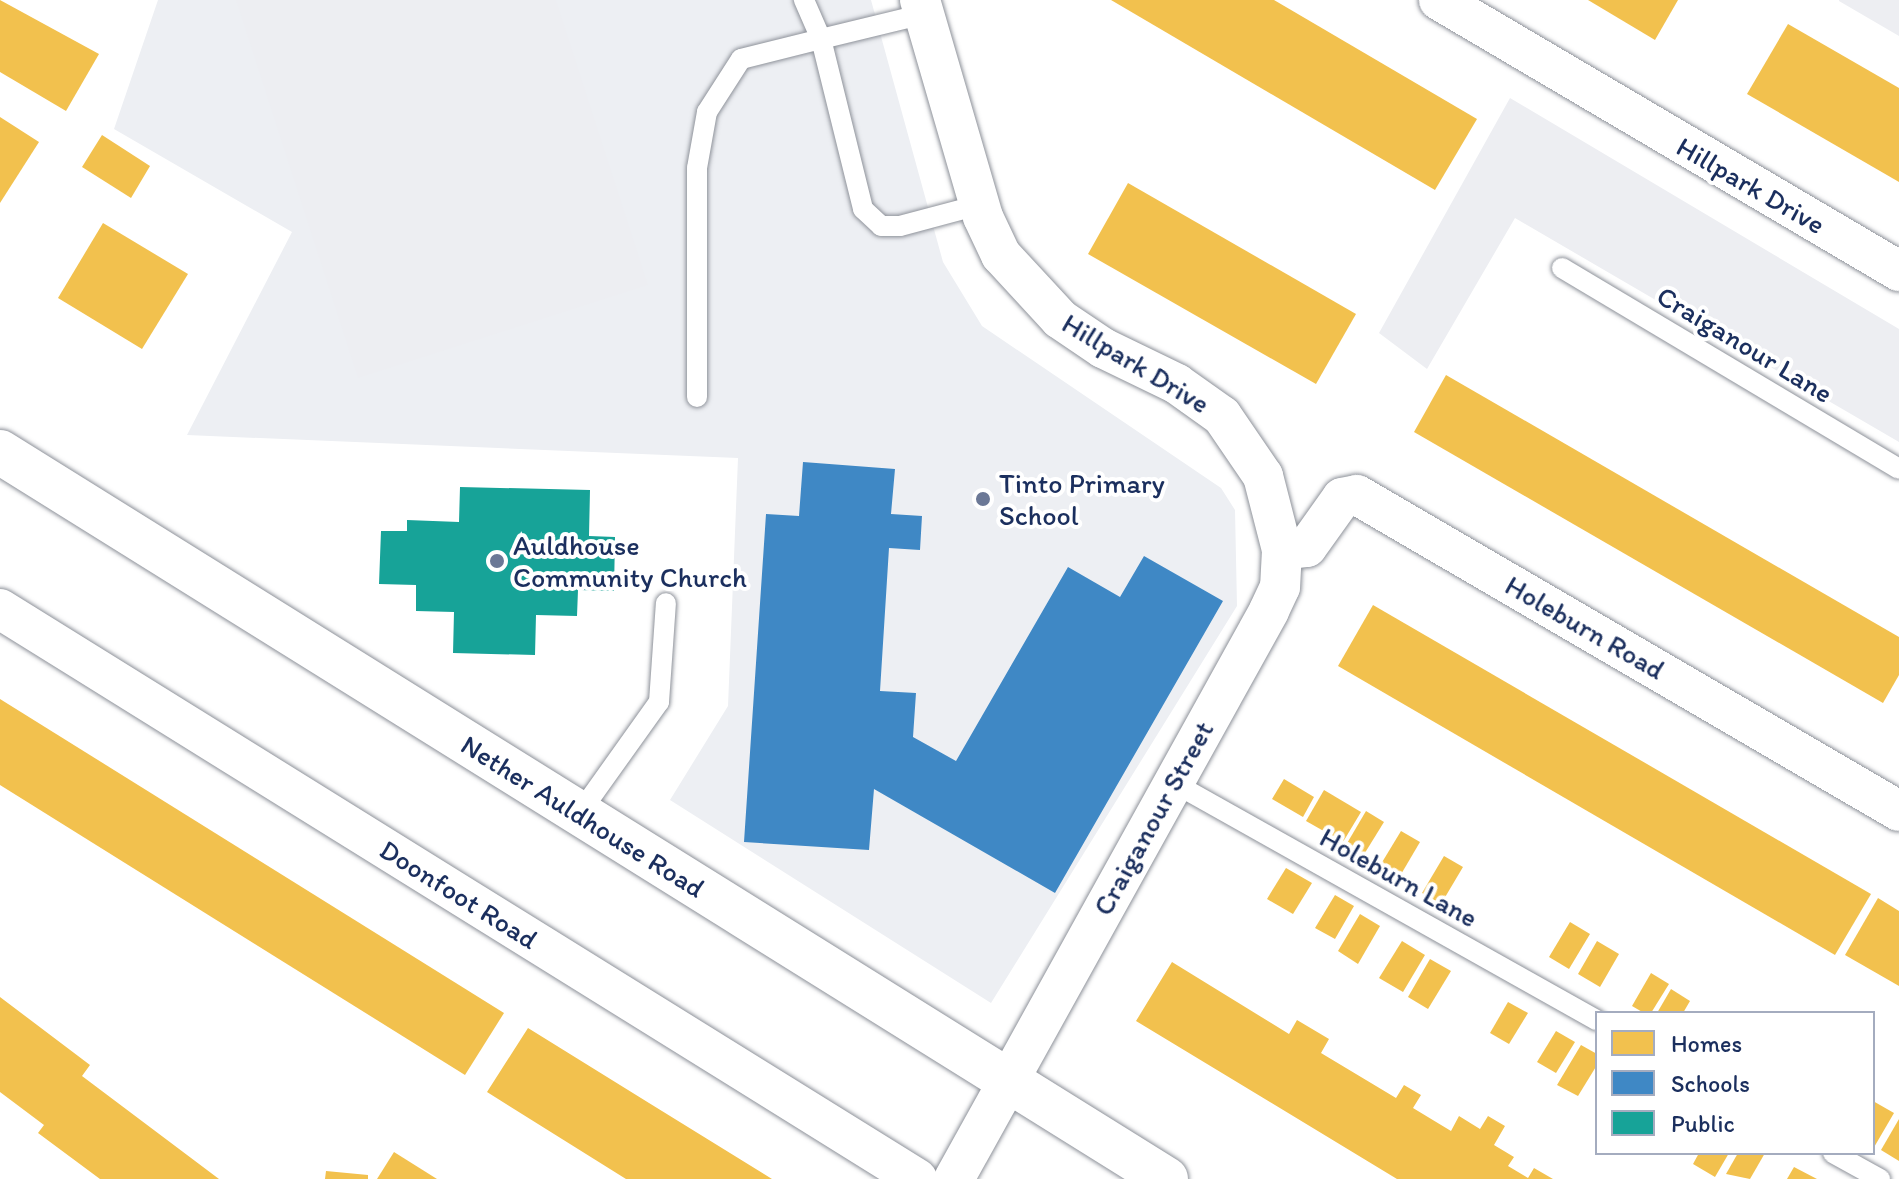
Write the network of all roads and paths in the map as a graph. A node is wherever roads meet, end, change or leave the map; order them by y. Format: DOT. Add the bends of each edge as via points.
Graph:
graph roads {
  1 [pos="804,0"];
  2 [pos="1439,0"];
  3 [pos="922,7"];
  4 [pos="821,39"];
  5 [pos="979,205"];
  6 [pos="1562,268"];
  7 [pos="1899,271"];
  8 [pos="697,397"];
  9 [pos="0,452"];
  10 [pos="1899,469"];
  11 [pos="1282,550"];
  12 [pos="666,603"];
  13 [pos="0,609"];
  14 [pos="1174,783"];
  15 [pos="1899,811"];
  16 [pos="579,814"];
  17 [pos="1595,1019"];
  18 [pos="1007,1081"];
  19 [pos="1837,1155"];
  20 [pos="917,1179"];
  21 [pos="954,1179"];
  22 [pos="1166,1179"];
  23 [pos="1880,1179"];
  1 -- 4 [label="lane"];
  2 -- 7 [label="street, Hillpark Drive"];
  3 -- 4 [label="lane"];
  3 -- 5 [label="street, Hillpark Drive"];
  4 -- 5 [label="lane" via="863,209 881,226 900,226"];
  4 -- 8 [label="lane" via="741,59 707,112 697,168"];
  5 -- 11 [label="street, Hillpark Drive" via="1001,255 1060,319 1103,348 1177,384 1222,416 1263,476"];
  6 -- 10 [label="lane, Craiganour Lane"];
  9 -- 16 [label="main road, Nether Auldhouse Road"];
  11 -- 14 [label="street, Craiganour Street" via="1280,587 1269,611"];
  11 -- 15 [label="street, Holeburn Road" via="1307,547 1342,498 1357,495"];
  12 -- 16 [label="lane" via="659,702"];
  13 -- 20 [label="street, Doonfoot Road"];
  14 -- 17 [label="lane, Holeburn Lane"];
  14 -- 18 [label="street, Craiganour Street"];
  16 -- 18 [label="main road, Nether Auldhouse Road"];
  18 -- 21 [label="street, Craiganour Street"];
  18 -- 22 [label="main road, Nether Auldhouse Road"];
  19 -- 23 [label="lane"];
}
